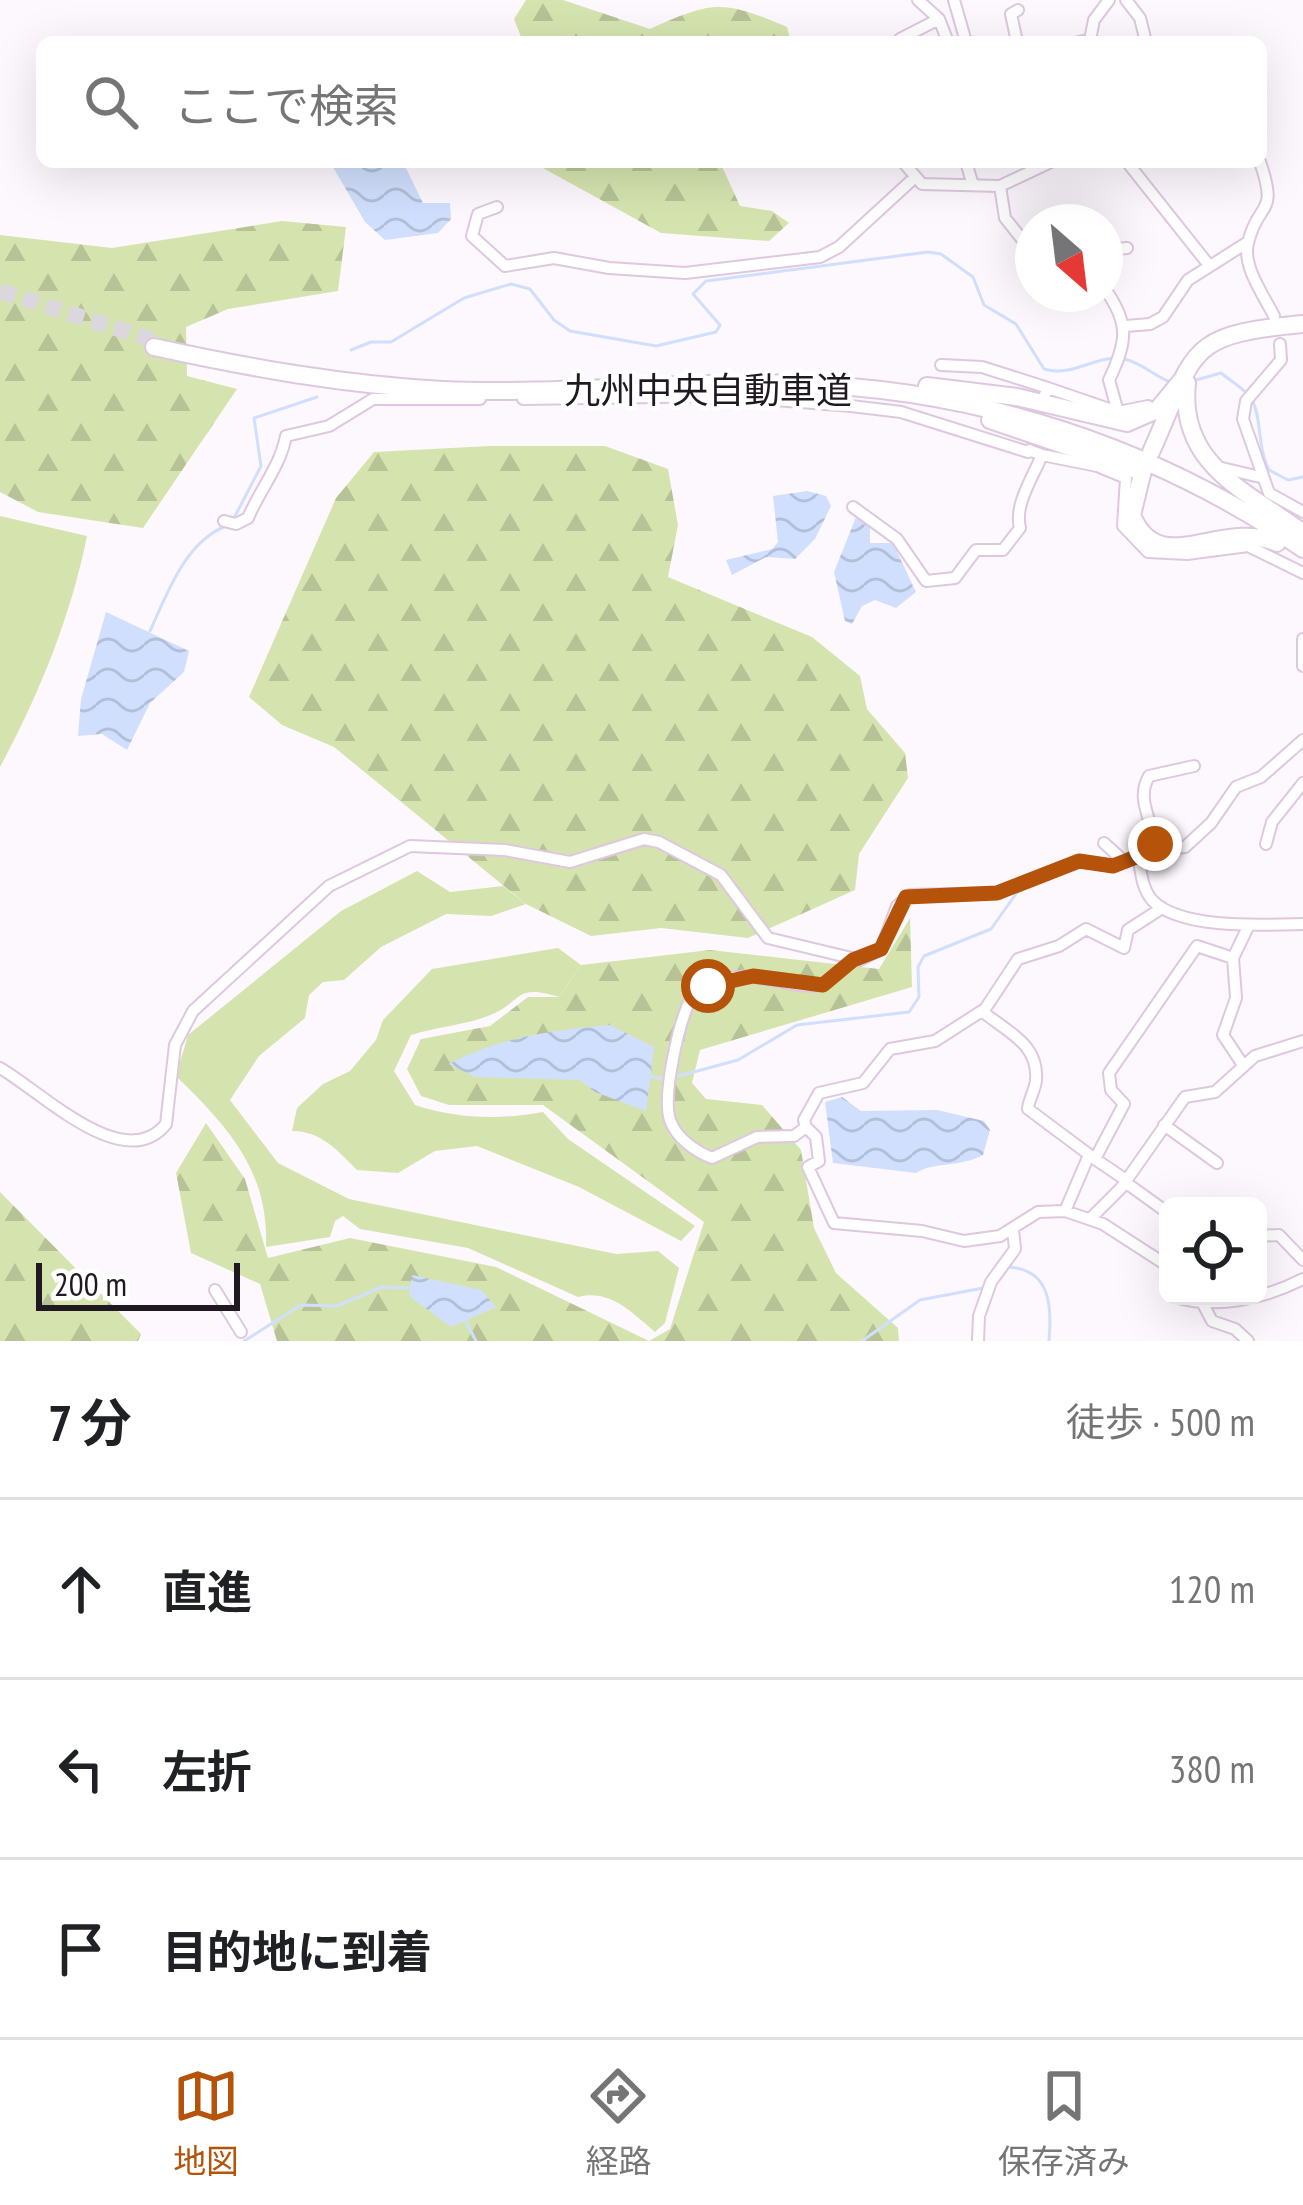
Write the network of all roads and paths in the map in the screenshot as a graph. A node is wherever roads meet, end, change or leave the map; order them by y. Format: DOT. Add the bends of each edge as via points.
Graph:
graph roads {
  1 [pos="918,0"];
  2 [pos="954,0"];
  3 [pos="1109,0"];
  4 [pos="1126,0"];
  5 [pos="1018,10"];
  6 [pos="939,19"];
  7 [pos="906,36"];
  8 [pos="946,36"];
  9 [pos="964,36"];
  10 [pos="1016,36"];
  11 [pos="1090,36"];
  12 [pos="1146,36"];
  13 [pos="907,168"];
  14 [pos="968,168"];
  15 [pos="1034,168"];
  16 [pos="1132,168"];
  17 [pos="1262,168"];
  18 [pos="913,179"];
  19 [pos="972,182"];
  20 [pos="1000,186"];
  21 [pos="496,207"];
  22 [pos="1015,230"];
  23 [pos="1248,242"];
  24 [pos="1123,244"];
  25 [pos="1127,248"];
  26 [pos="1208,264"];
  27 [pos="1118,312"];
  28 [pos="1274,316"];
  29 [pos="1301,324"];
  30 [pos="1126,326"];
  31 [pos="1280,344"];
  32 [pos="941,365"];
  33 [pos="1186,373"];
  34 [pos="790,378"];
  35 [pos="704,385"];
  36 [pos="1194,398"];
  37 [pos="1148,406"];
  38 [pos="1118,412"];
  39 [pos="1042,455"];
  40 [pos="1146,463"];
  41 [pos="1259,477"];
  42 [pos="853,507"];
  43 [pos="1303,512"];
  44 [pos="230,522"];
  45 [pos="1303,542"];
  46 [pos="1303,559"];
  47 [pos="1303,573"];
  48 [pos="1303,639"];
  49 [pos="1303,666"];
  50 [pos="1303,740"];
  51 [pos="1194,766"];
  52 [pos="1303,783"];
  53 [pos="1104,843"];
  54 [pos="1266,844"];
  55 [pos="1154,850"];
  56 [pos="1138,854"];
  57 [pos="1125,862"];
  58 [pos="1162,908"];
  59 [pos="1303,924"];
  60 [pos="1249,925"];
  61 [pos="1233,958"];
  62 [pos="853,960"];
  63 [pos="982,1011"];
  64 [pos="1303,1041"];
  65 [pos="1243,1065"];
  66 [pos="0,1068"];
  67 [pos="1163,1125"];
  68 [pos="806,1127"];
  69 [pos="1092,1157"];
  70 [pos="1217,1163"];
  71 [pos="1126,1181"];
  72 [pos="1159,1207"];
  73 [pos="1065,1211"];
  74 [pos="1091,1218"];
  75 [pos="1013,1229"];
  76 [pos="1267,1236"];
  77 [pos="1303,1259"];
  78 [pos="1159,1260"];
  79 [pos="1303,1279"];
  80 [pos="214,1290"];
  81 [pos="1267,1297"];
  82 [pos="1204,1305"];
  83 [pos="241,1332"];
  84 [pos="978,1341"];
  85 [pos="1248,1341"];
  1 -- 6 [label="street"];
  2 -- 9 [label="street"];
  3 -- 11 [label="street"];
  4 -- 12 [label="street"];
  5 -- 10 [label="street" via="1011,14"];
  6 -- 7 [label="street"];
  6 -- 8 [label="street"];
  13 -- 18 [label="street"];
  14 -- 19 [label="street"];
  15 -- 20 [label="street"];
  16 -- 26 [label="street"];
  17 -- 23 [label="street" via="1268,208"];
  18 -- 19 [label="street"];
  18 -- 21 [label="street" via="831,252 685,273 554,258 505,266 472,236 478,214"];
  19 -- 20 [label="street"];
  20 -- 22 [label="street"];
  23 -- 26 [label="street"];
  23 -- 28 [label="street" via="1247,258"];
  24 -- 25 [label="street"];
  26 -- 30 [label="street" via="1177,291 1163,317"];
  27 -- 30 [label="street"];
  29 -- 33 [label="highway" via="1229,332 1198,353"];
  30 -- 38 [label="street" via="1109,384"];
  31 -- 41 [label="street" via="1282,360 1250,396 1243,419"];
  32 -- 38 [label="street" via="982,367"];
  33 -- 34 [label="highway" via="1157,410 1127,423 1017,397 845,376"];
  33 -- 40 [label="highway"];
  33 -- 45 [label="highway" via="1189,430 1204,461"];
  34 -- 35 [label="highway, 九州中央自動車道" via="453,384 292,369 155,344 292,375 444,390"];
  34 -- 45 [label="highway, 九州中央自動車道" via="964,396 1074,428 1174,468"];
  35 -- 40 [label="highway" via="912,399"];
  35 -- 45 [label="highway, 九州中央自動車道" via="876,389 970,404 1048,425 1197,486"];
  36 -- 41 [label="street" via="1210,458"];
  37 -- 38 [label="street"];
  39 -- 42 [label="street" via="1022,494 1013,539 995,554 976,550 955,578 926,580 897,538"];
  39 -- 44 [label="street" via="901,412 748,397 373,399 329,426 286,436 248,518"];
  39 -- 47 [label="street" via="1126,478 1123,526 1148,552 1247,546"];
  40 -- 46 [label="highway" via="1132,515 1156,545 1181,548 1242,533"];
  41 -- 43 [label="street" via="1269,493"];
  48 -- 49 [label="street"];
  50 -- 55 [label="street" via="1261,777 1236,787 1191,843"];
  51 -- 55 [label="street" via="1143,784"];
  52 -- 54 [label="street" via="1271,822"];
  53 -- 57 [label="street"];
  55 -- 56 [label="street"];
  56 -- 57 [label="street"];
  56 -- 58 [label="street" via="1147,893"];
  57 -- 62 [label="street" via="1079,861 997,893 910,895 897,906 881,949"];
  58 -- 60 [label="street"];
  58 -- 63 [label="street" via="1128,930 1124,948 1086,929 1018,958"];
  59 -- 60 [label="street"];
  60 -- 61 [label="street"];
  61 -- 65 [label="street" via="1237,998 1223,1035"];
  61 -- 69 [label="street" via="1198,945 1112,1069 1109,1085 1124,1104"];
  62 -- 66 [label="street" via="768,938 721,874 658,842 644,839 570,862 410,846 329,886 193,1011 175,1045 166,1124 146,1141 130,1143 68,1116"];
  62 -- 68 [label="street" via="823,985 753,976 708,986 692,997 680,1028 669,1117 700,1153 712,1159"];
  63 -- 68 [label="street" via="935,1041 890,1049 862,1083 819,1093"];
  63 -- 69 [label="street" via="1034,1057 1028,1109"];
  64 -- 65 [label="street" via="1274,1046"];
  65 -- 67 [label="street" via="1215,1092 1185,1097"];
  67 -- 70 [label="street"];
  67 -- 71 [label="street"];
  68 -- 75 [label="street" via="819,1160 808,1167 834,1223 964,1241"];
  69 -- 71 [label="street"];
  69 -- 73 [label="street"];
  71 -- 72 [label="street"];
  71 -- 74 [label="street"];
  73 -- 74 [label="street"];
  73 -- 75 [label="street" via="1035,1213"];
  74 -- 78 [label="street"];
  75 -- 84 [label="street" via="1012,1255 989,1287"];
  76 -- 77 [label="street" via="1279,1235"];
  79 -- 81 [label="street"];
  80 -- 83 [label="street"];
  82 -- 85 [label="street" via="1212,1321"];
}
